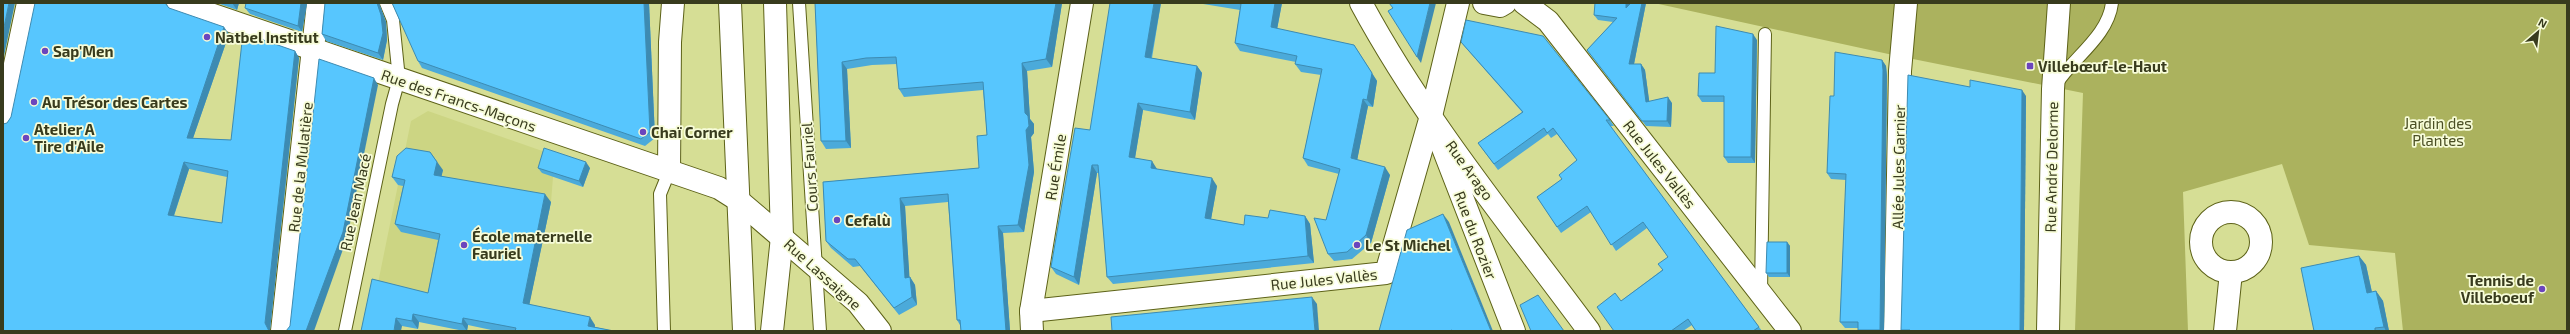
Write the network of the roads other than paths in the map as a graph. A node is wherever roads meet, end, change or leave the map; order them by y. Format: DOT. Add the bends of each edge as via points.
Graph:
graph roads {
  1 [pos="28,3"];
  2 [pos="178,3"];
  3 [pos="318,3"];
  4 [pos="386,3"];
  5 [pos="673,3"];
  6 [pos="730,3"];
  7 [pos="775,3"];
  8 [pos="799,3"];
  9 [pos="1082,3"];
  10 [pos="1360,3"];
  11 [pos="1458,3"];
  12 [pos="1484,3"];
  13 [pos="1505,3"];
  14 [pos="1524,3"];
  15 [pos="1906,3"];
  16 [pos="2060,3"];
  17 [pos="2112,3"];
  18 [pos="1766,34"];
  19 [pos="312,51"];
  20 [pos="399,79"];
  21 [pos="2053,89"];
  22 [pos="1431,116"];
  23 [pos="3,121"];
  24 [pos="669,172"];
  25 [pos="738,200"];
  26 [pos="782,237"];
  27 [pos="816,266"];
  28 [pos="2231,272"];
  29 [pos="1760,292"];
  30 [pos="1031,321"];
  31 [pos="282,331"];
  32 [pos="345,331"];
  33 [pos="664,331"];
  34 [pos="744,331"];
  35 [pos="772,331"];
  36 [pos="820,331"];
  37 [pos="880,331"];
  38 [pos="1514,331"];
  39 [pos="1589,331"];
  40 [pos="1790,331"];
  41 [pos="1895,331"];
  42 [pos="2048,331"];
  43 [pos="2225,331"];
  1 -- 23 [label="street"];
  2 -- 19 [label="street, Rue des Francs-Maçons"];
  3 -- 19 [label="street, Rue de la Mulatière"];
  4 -- 20 [label="lane" via="393,20"];
  5 -- 24 [label="street" via="670,42"];
  6 -- 25 [label="street"];
  7 -- 26 [label="street, Cours Fauriel"];
  8 -- 27 [label="lane, Cours Fauriel"];
  9 -- 30 [label="street, Rue Émile"];
  10 -- 22 [label="street, Rue Arago" via="1378,36"];
  11 -- 22 [label="street, Rue Jules Vallès"];
  12 -- 13 [label="street" via="1500,6"];
  14 -- 29 [label="street, Rue Jules Vallès" via="1548,21"];
  15 -- 41 [label="street, Allée Jules Garnier" via="1900,71"];
  16 -- 21 [label="street, Rue André Delorme"];
  17 -- 21 [label="lane" via="2111,16 2096,38 2073,61"];
  18 -- 29 [label="lane"];
  19 -- 20 [label="street, Rue des Francs-Maçons"];
  19 -- 31 [label="street, Rue de la Mulatière"];
  20 -- 24 [label="street, Rue des Francs-Maçons"];
  20 -- 32 [label="lane, Rue Jean Macé"];
  21 -- 42 [label="street, Rue André Delorme"];
  22 -- 30 [label="street, Rue Jules Vallès" via="1386,273"];
  22 -- 38 [label="street, Rue du Rozier"];
  22 -- 39 [label="street, Rue Arago"];
  24 -- 25 [label="street, Rue des Francs-Maçons" via="718,188"];
  24 -- 33 [label="lane" via="660,194"];
  25 -- 26 [label="street"];
  25 -- 34 [label="street"];
  26 -- 27 [label="street, Rue Lassaigne"];
  26 -- 35 [label="street, Cours Fauriel"];
  27 -- 36 [label="lane, Cours Fauriel"];
  27 -- 37 [label="street, Rue Lassaigne" via="858,303"];
  28 -- 43 [label="street"];
  29 -- 40 [label="street, Rue Jules Vallès"];
}
